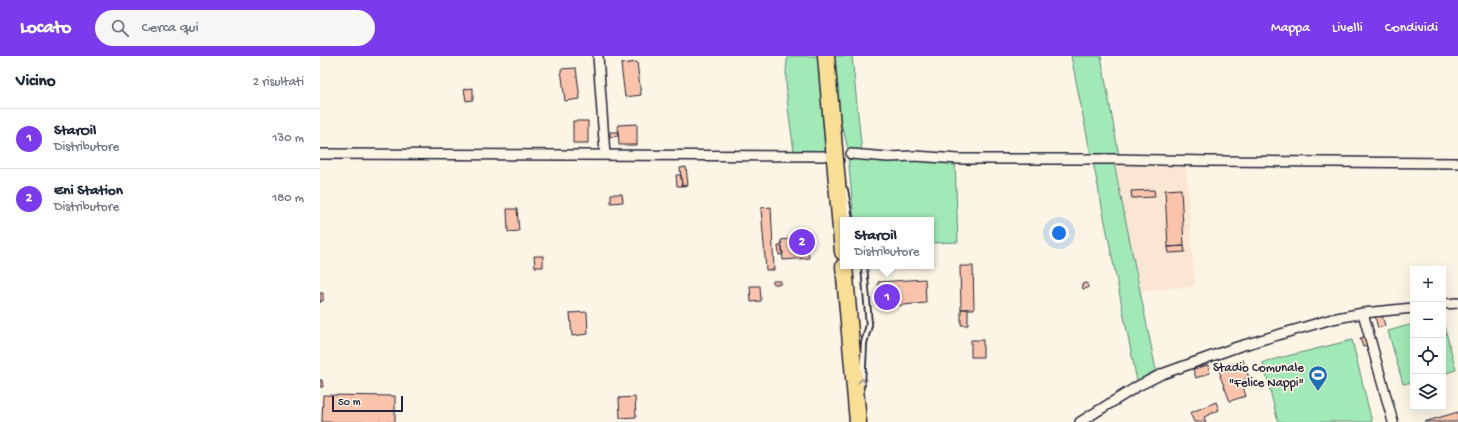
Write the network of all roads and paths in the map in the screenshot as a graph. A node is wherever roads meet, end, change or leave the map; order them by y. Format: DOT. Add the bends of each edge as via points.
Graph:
graph roads {
  1 [pos="598,56"];
  2 [pos="826,56"];
  3 [pos="834,141"];
  4 [pos="320,154"];
  5 [pos="852,154"];
  6 [pos="605,155"];
  7 [pos="823,156"];
  8 [pos="1458,163"];
  9 [pos="841,167"];
  10 [pos="845,187"];
  11 [pos="840,217"];
  12 [pos="850,217"];
  13 [pos="844,269"];
  14 [pos="864,269"];
  15 [pos="1458,303"];
  16 [pos="1446,304"];
  17 [pos="1410,308"];
  18 [pos="1363,313"];
  19 [pos="857,421"];
  20 [pos="1080,422"];
  21 [pos="1393,422"];
  1 -- 6 [label="street"];
  2 -- 3 [label="highway"];
  3 -- 9 [label="lane"];
  3 -- 11 [label="highway"];
  4 -- 6 [label="street"];
  5 -- 8 [label="street" via="958,160"];
  6 -- 7 [label="street"];
  10 -- 12 [label="lane"];
  13 -- 19 [label="highway"];
  19 -- 14 [label="lane, one-way" via="864,343 869,326"];
  15 -- 16 [label="street"];
  17 -- 18 [label="street"];
  18 -- 20 [label="street" via="1332,319 1237,347 1162,374"];
  18 -- 21 [label="street"];
}
